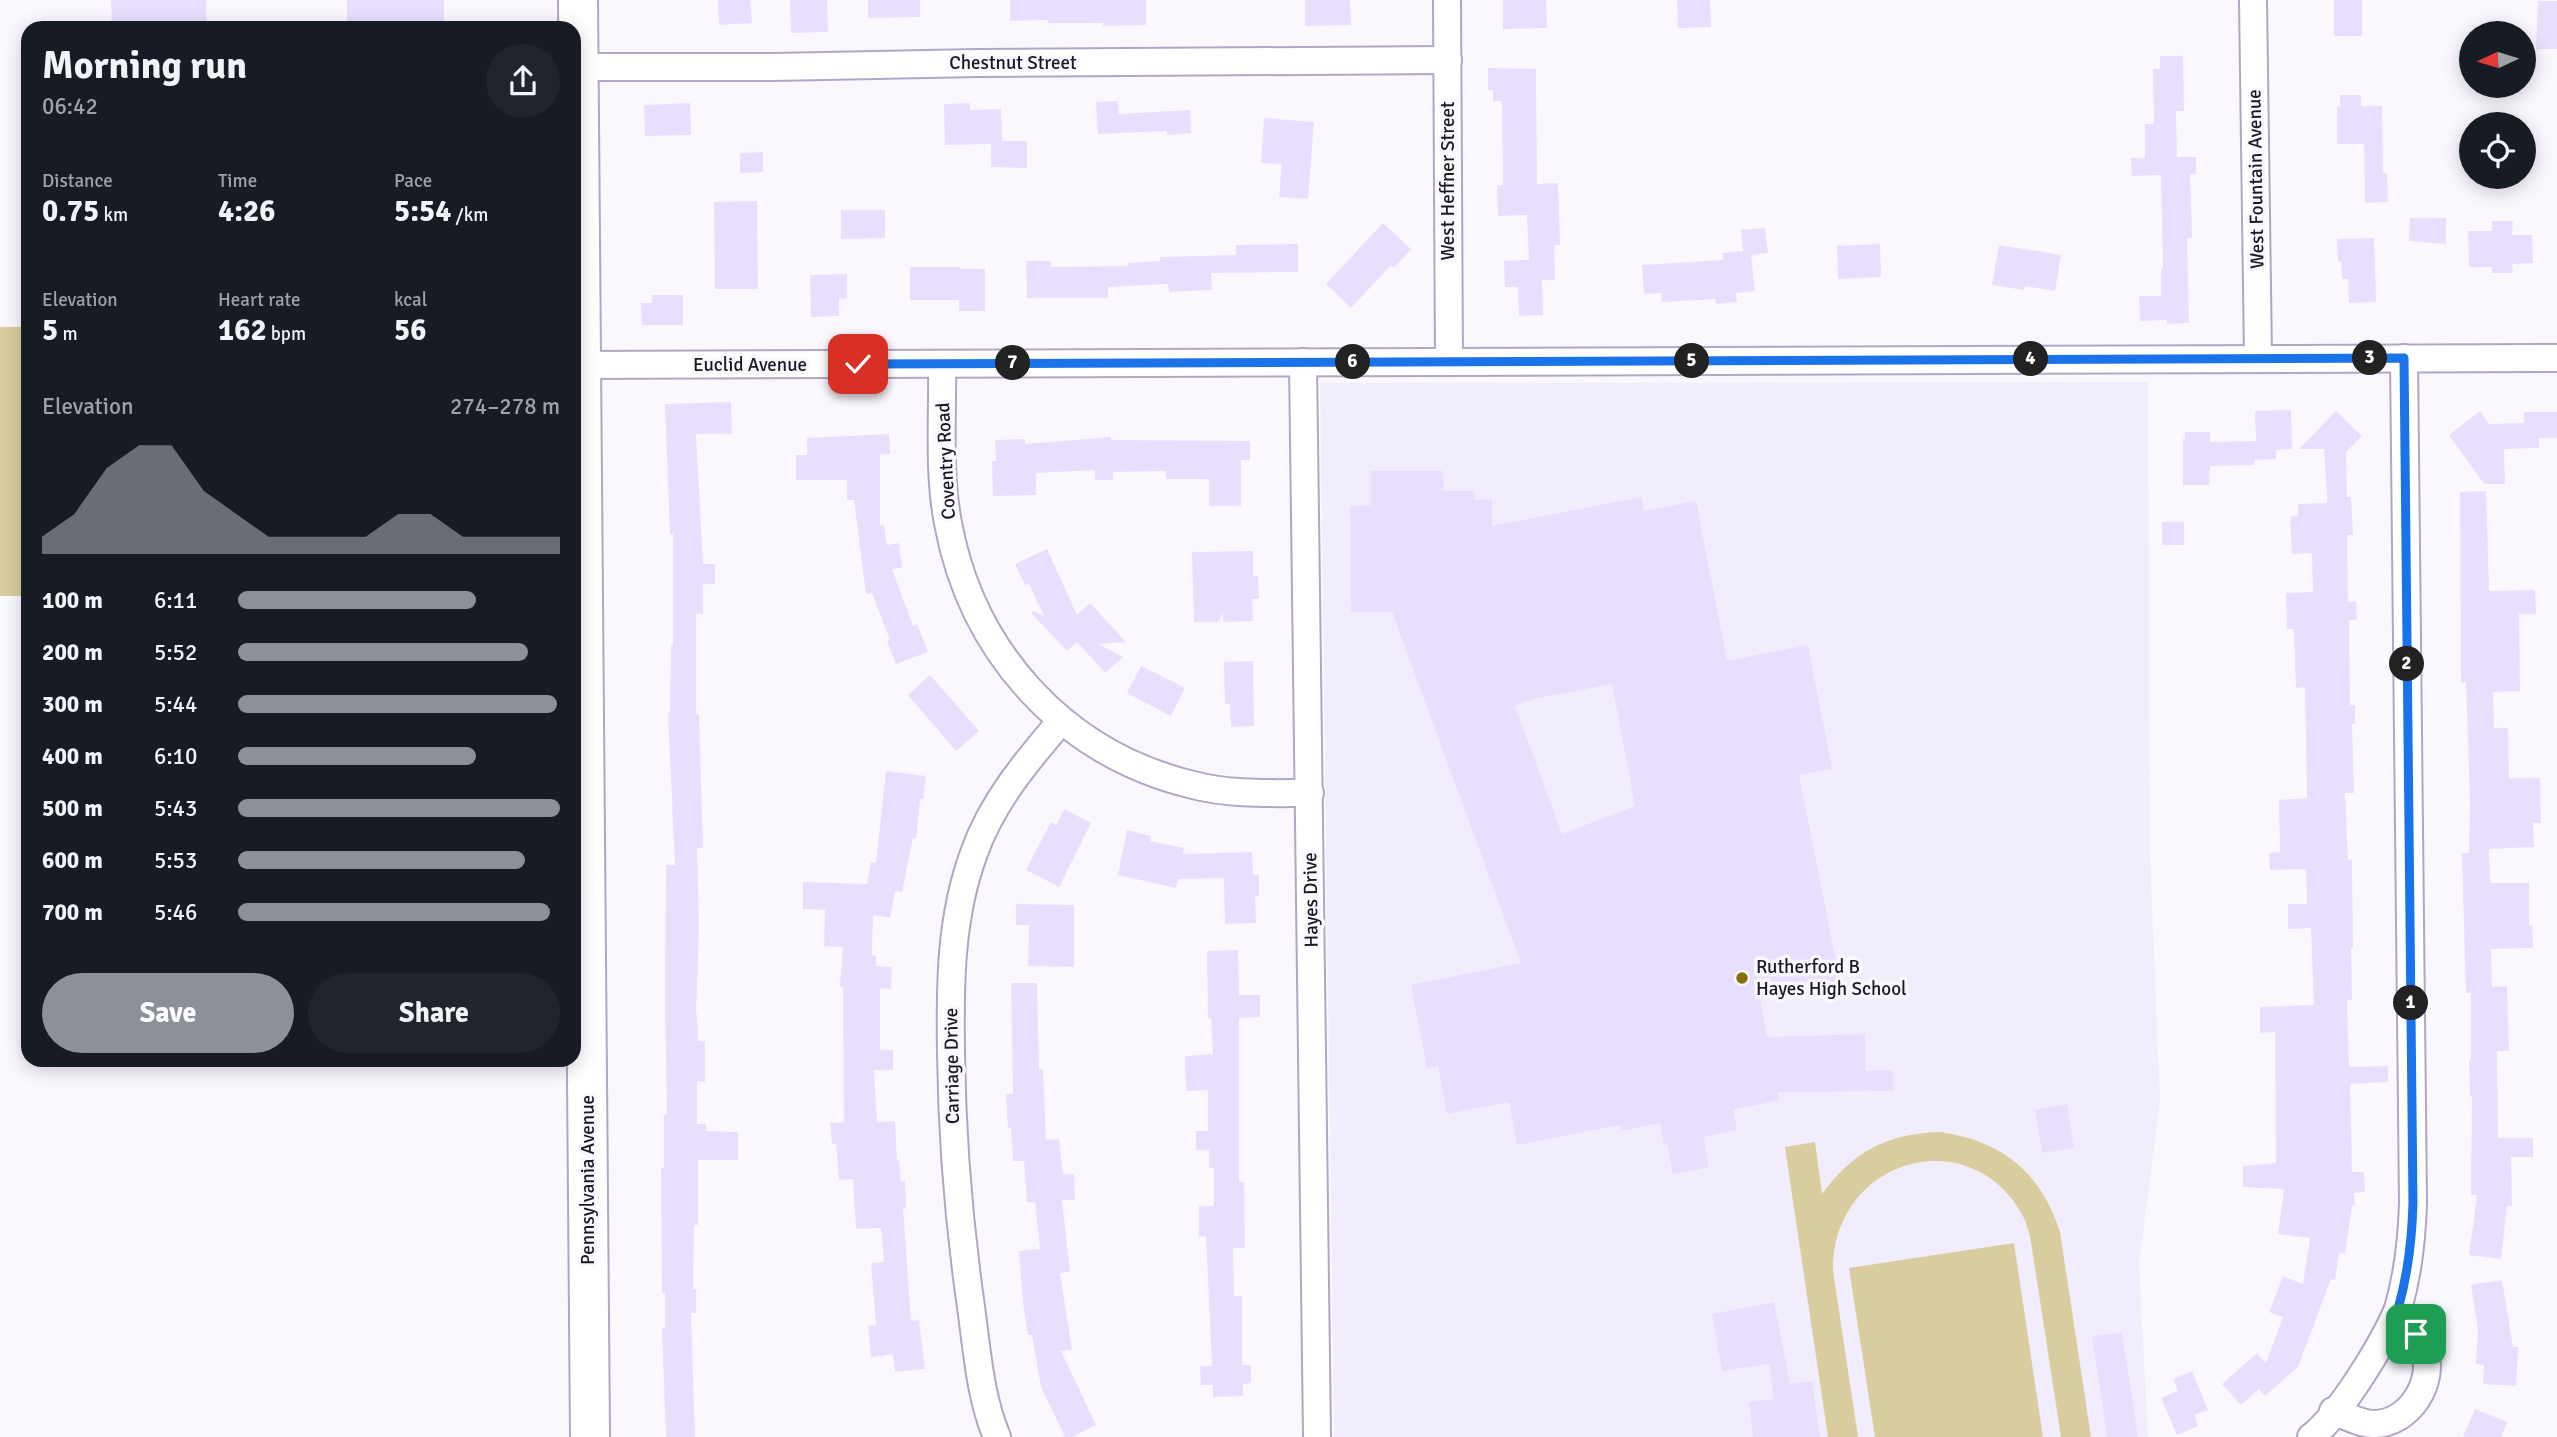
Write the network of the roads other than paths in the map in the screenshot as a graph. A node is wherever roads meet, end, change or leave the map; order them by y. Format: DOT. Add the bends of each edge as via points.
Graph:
graph roads {
  1 [pos="578,0"];
  2 [pos="1447,0"];
  3 [pos="2253,0"];
  4 [pos="578,21"];
  5 [pos="1448,60"];
  6 [pos="581,67"];
  7 [pos="581,266"];
  8 [pos="2258,358"];
  9 [pos="2404,358"];
  10 [pos="2557,358"];
  11 [pos="1303,362"];
  12 [pos="1449,362"];
  13 [pos="942,364"];
  14 [pos="582,365"];
  15 [pos="1061,721"];
  16 [pos="1310,793"];
  17 [pos="2398,1309"];
  18 [pos="2333,1411"];
  19 [pos="590,1437"];
  20 [pos="997,1437"];
  21 [pos="1317,1437"];
  22 [pos="2311,1437"];
  1 -- 4 [label="street, Pennsylvania Avenue"];
  2 -- 5 [label="street, West Heffner Street"];
  3 -- 8 [label="street, West Fountain Avenue"];
  5 -- 6 [label="street, Chestnut Street"];
  5 -- 12 [label="street, West Heffner Street"];
  7 -- 14 [label="street, Pennsylvania Avenue"];
  8 -- 9 [label="street, Euclid Avenue"];
  8 -- 12 [label="street, Euclid Avenue"];
  9 -- 10 [label="street, Euclid Avenue"];
  9 -- 17 [label="street" via="2413,1203 2406,1281"];
  11 -- 12 [label="street, Euclid Avenue"];
  11 -- 13 [label="street, Euclid Avenue"];
  11 -- 16 [label="street, Hayes Drive"];
  13 -- 14 [label="street, Euclid Avenue"];
  13 -- 15 [label="street, Coventry Road" via="945,500 955,557 974,609 997,650"];
  14 -- 19 [label="street, Pennsylvania Avenue"];
  15 -- 16 [label="street, Coventry Road" via="1117,758 1194,786"];
  15 -- 20 [label="street, Carriage Drive" via="1016,775 983,831 962,895 953,946 952,1102 963,1250 983,1385"];
  16 -- 21 [label="street, Hayes Drive"];
  17 -- 18 [label="street"];
  17 -- 18 [label="street" via="2425,1351 2426,1380 2417,1400 2383,1423 2372,1424"];
  18 -- 22 [label="street"];
}
